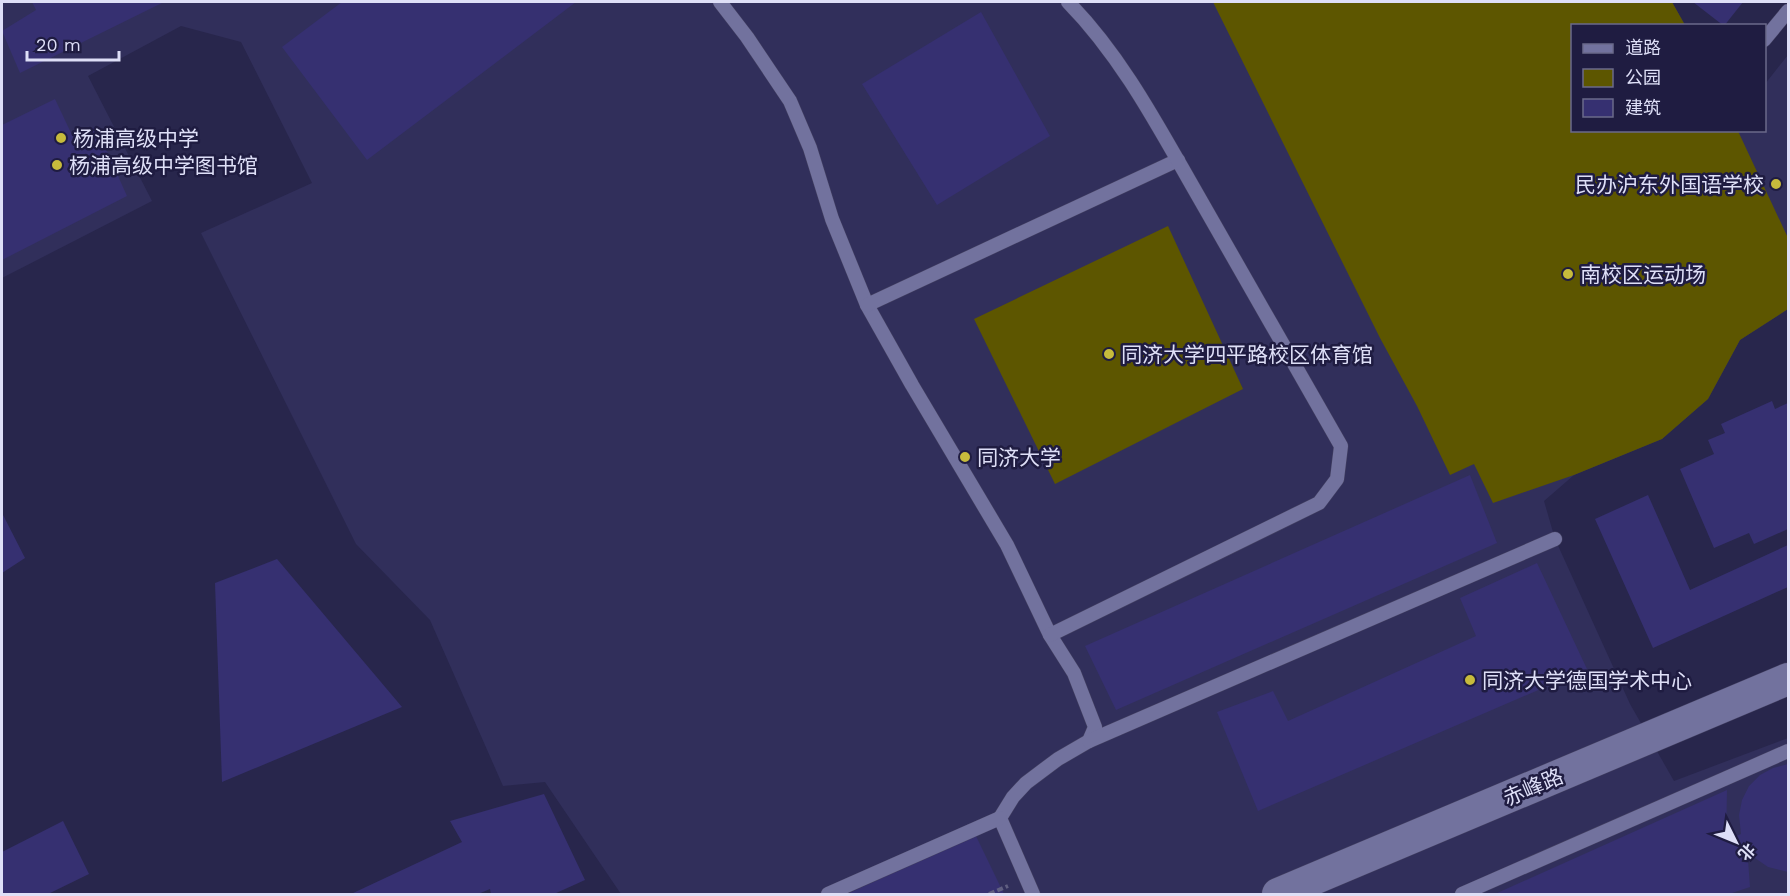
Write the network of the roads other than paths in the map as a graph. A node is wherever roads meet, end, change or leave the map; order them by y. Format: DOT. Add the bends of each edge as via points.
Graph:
graph roads {
  1 [pos="720,2"];
  2 [pos="1068,2"];
  3 [pos="1788,11"];
  4 [pos="1766,38"];
  5 [pos="1178,160"];
  6 [pos="867,305"];
  7 [pos="1555,539"];
  8 [pos="1050,635"];
  9 [pos="1788,679"];
  10 [pos="1089,741"];
  11 [pos="1788,751"];
  12 [pos="1000,818"];
  13 [pos="828,894"];
  14 [pos="1033,894"];
  15 [pos="1278,894"];
  16 [pos="1462,894"];
  1 -- 6 [label="lane" via="790,102"];
  2 -- 5 [label="lane" via="1121,65"];
  3 -- 4 [label="lane"];
  5 -- 6 [label="lane"];
  5 -- 8 [label="lane" via="1341,446 1337,479 1319,503"];
  6 -- 8 [label="lane" via="1007,545"];
  7 -- 10 [label="lane"];
  8 -- 10 [label="lane" via="1074,674 1095,727"];
  9 -- 15 [label="street, 赤峰路"];
  10 -- 12 [label="lane" via="1026,783"];
  11 -- 16 [label="lane"];
  12 -- 13 [label="lane"];
  12 -- 14 [label="lane"];
}
